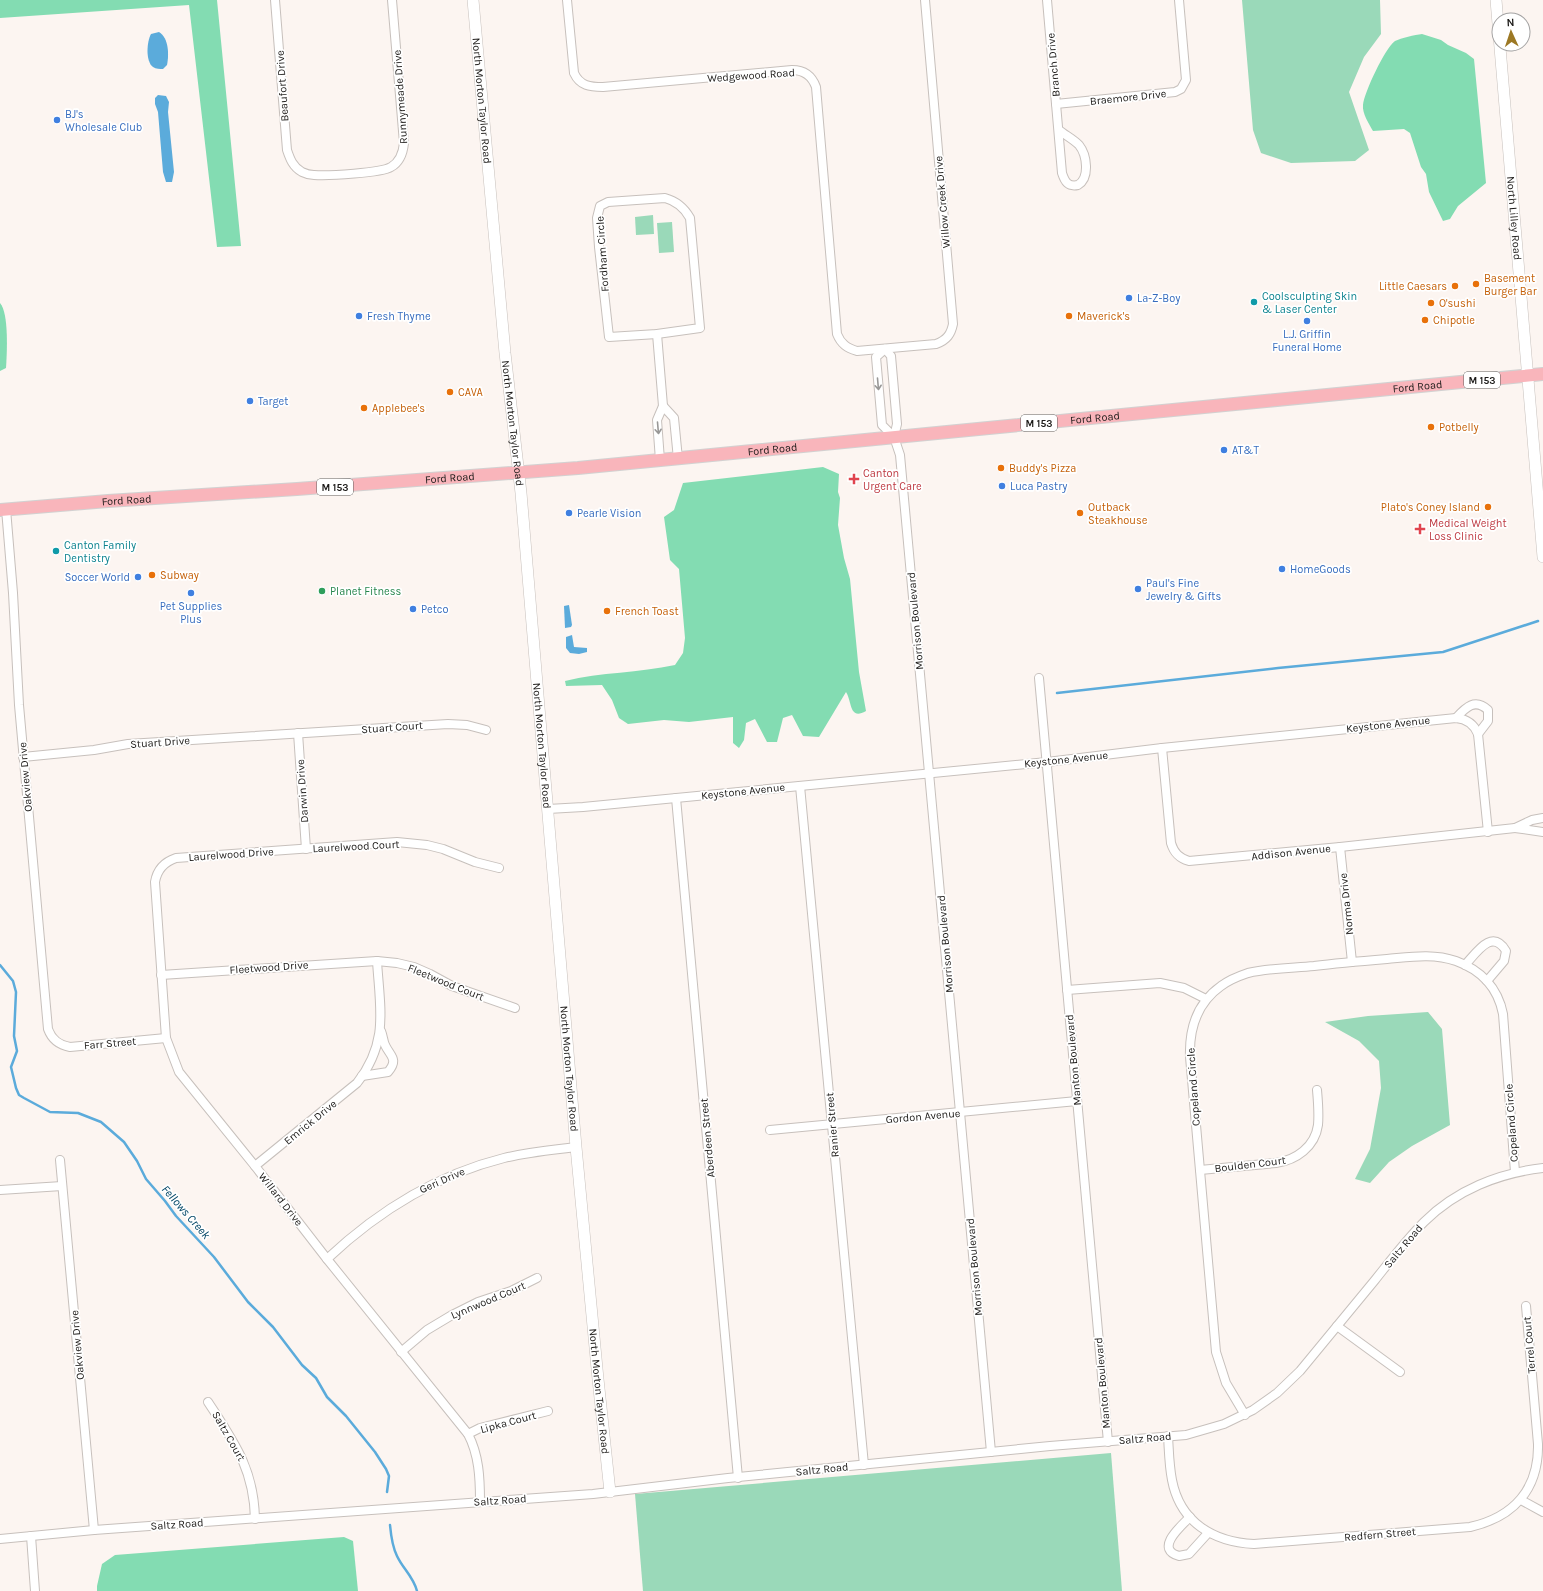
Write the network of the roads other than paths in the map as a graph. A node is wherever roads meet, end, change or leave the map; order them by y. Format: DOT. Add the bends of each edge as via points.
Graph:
graph roads {
  1 [pos="275,0"];
  2 [pos="392,0"];
  3 [pos="473,0"];
  4 [pos="568,0"];
  5 [pos="925,0"];
  6 [pos="1047,0"];
  7 [pos="1179,0"];
  8 [pos="1496,0"];
  9 [pos="1056,104"];
  10 [pos="1059,130"];
  11 [pos="299,170"];
  12 [pos="657,334"];
  13 [pos="885,349"];
  14 [pos="1543,374"];
  15 [pos="1527,376"];
  16 [pos="663,406"];
  17 [pos="894,438"];
  18 [pos="678,458"];
  19 [pos="660,460"];
  20 [pos="518,473"];
  21 [pos="3,509"];
  22 [pos="1543,557"];
  23 [pos="1040,678"];
  24 [pos="1456,718"];
  25 [pos="486,730"];
  26 [pos="298,733"];
  27 [pos="1478,734"];
  28 [pos="1162,748"];
  29 [pos="23,756"];
  30 [pos="1047,762"];
  31 [pos="929,773"];
  32 [pos="800,786"];
  33 [pos="676,798"];
  34 [pos="548,809"];
  35 [pos="1543,818"];
  36 [pos="1515,828"];
  37 [pos="1488,832"];
  38 [pos="1543,832"];
  39 [pos="1340,847"];
  40 [pos="306,849"];
  41 [pos="499,868"];
  42 [pos="160,869"];
  43 [pos="377,961"];
  44 [pos="1352,962"];
  45 [pos="1465,965"];
  46 [pos="161,975"];
  47 [pos="1487,981"];
  48 [pos="1067,990"];
  49 [pos="1206,999"];
  50 [pos="514,1008"];
  51 [pos="380,1029"];
  52 [pos="166,1038"];
  53 [pos="56,1042"];
  54 [pos="362,1076"];
  55 [pos="1317,1090"];
  56 [pos="1077,1101"];
  57 [pos="960,1112"];
  58 [pos="831,1124"];
  59 [pos="770,1130"];
  60 [pos="576,1147"];
  61 [pos="60,1160"];
  62 [pos="255,1166"];
  63 [pos="1543,1168"];
  64 [pos="1200,1170"];
  65 [pos="1515,1172"];
  66 [pos="62,1186"];
  67 [pos="0,1190"];
  68 [pos="327,1259"];
  69 [pos="537,1278"];
  70 [pos="1526,1306"];
  71 [pos="1337,1326"];
  72 [pos="401,1352"];
  73 [pos="1400,1372"];
  74 [pos="208,1402"];
  75 [pos="548,1411"];
  76 [pos="1245,1415"];
  77 [pos="468,1434"];
  78 [pos="1168,1436"];
  79 [pos="1108,1442"];
  80 [pos="991,1452"];
  81 [pos="864,1465"];
  82 [pos="738,1478"];
  83 [pos="610,1492"];
  84 [pos="1521,1500"];
  85 [pos="480,1501"];
  86 [pos="1543,1512"];
  87 [pos="1190,1517"];
  88 [pos="255,1519"];
  89 [pos="94,1530"];
  90 [pos="1208,1533"];
  91 [pos="31,1536"];
  92 [pos="0,1539"];
  93 [pos="35,1591"];
  1 -- 11 [label="street, Beaufort Drive" via="287,150 290,159"];
  2 -- 11 [label="street, Runnymeade Drive" via="404,143 400,158 381,171 316,175"];
  3 -- 20 [label="street, North Morton Taylor Road"];
  4 -- 13 [label="street, Wedgewood Road" via="574,73 586,86 603,87 792,70 803,72 810,77 816,87 837,334 842,343 850,349"];
  5 -- 13 [label="street, Willow Creek Drive" via="953,324 949,336 940,343"];
  6 -- 9 [label="street, Branch Drive"];
  7 -- 9 [label="street, Braemore Drive" via="1186,80 1181,89 1175,92"];
  8 -- 15 [label="street, North Lilley Road"];
  9 -- 10 [label="street, Branch Drive"];
  10 -- 10 [label="street, Branch Drive" via="1083,151 1086,174 1078,185 1070,185 1064,179"];
  12 -- 12 [label="street, Fordham Circle" via="700,328 690,218 686,211 665,198 605,202 600,206 597,218 609,337"];
  12 -- 16 [label="street"];
  13 -- 17 [label="street" via="891,356 897,424"];
  13 -- 17 [label="street, one-way" via="876,357 882,425"];
  14 -- 15 [label="main road, Ford Road / M 153"];
  15 -- 17 [label="main road, Ford Road / M 153"];
  15 -- 22 [label="street, North Lilley Road"];
  16 -- 18 [label="street" via="674,418"];
  16 -- 19 [label="street, one-way" via="657,420"];
  17 -- 18 [label="main road, Ford Road / M 153"];
  17 -- 31 [label="street, Morrison Boulevard" via="900,455"];
  18 -- 19 [label="main road, Ford Road / M 153"];
  19 -- 20 [label="main road, Ford Road / M 153"];
  20 -- 21 [label="main road, Ford Road / M 153"];
  20 -- 34 [label="street, North Morton Taylor Road"];
  21 -- 29 [label="street, Oakview Drive"];
  23 -- 30 [label="street, Manton Boulevard"];
  24 -- 27 [label="street" via="1469,722"];
  24 -- 27 [label="street" via="1472,704 1484,707 1488,710 1488,720"];
  24 -- 28 [label="street, Keystone Avenue"];
  25 -- 26 [label="street, Stuart Court" via="448,724"];
  26 -- 29 [label="street, Stuart Drive" via="128,744 94,750"];
  26 -- 40 [label="street, Darwin Drive"];
  27 -- 37 [label="street"];
  28 -- 30 [label="street, Keystone Avenue"];
  28 -- 39 [label="street, Addison Avenue" via="1171,843 1178,856 1194,861"];
  29 -- 53 [label="street, Oakview Drive" via="48,1029"];
  30 -- 31 [label="street, Keystone Avenue"];
  30 -- 48 [label="street, Manton Boulevard"];
  31 -- 32 [label="street, Keystone Avenue"];
  31 -- 57 [label="street, Morrison Boulevard"];
  32 -- 33 [label="street, Keystone Avenue"];
  32 -- 58 [label="street, Ranier Street"];
  33 -- 34 [label="street, Keystone Avenue"];
  33 -- 82 [label="street, Aberdeen Street"];
  34 -- 60 [label="street, North Morton Taylor Road"];
  35 -- 36 [label="street, Addison Avenue"];
  36 -- 37 [label="street, Addison Avenue"];
  36 -- 38 [label="street, Addison Avenue"];
  37 -- 39 [label="street, Addison Avenue"];
  39 -- 44 [label="street, Norma Drive"];
  40 -- 41 [label="street, Laurelwood Court" via="413,843 443,849 475,862"];
  40 -- 42 [label="street, Laurelwood Drive" via="182,857 171,860"];
  42 -- 46 [label="street, Willard Drive" via="156,876 155,888"];
  43 -- 46 [label="street, Fleetwood Drive"];
  43 -- 50 [label="street, Fleetwood Court" via="414,967 452,986"];
  43 -- 51 [label="street, Emrick Drive"];
  44 -- 45 [label="street, Copeland Circle" via="1439,956"];
  44 -- 49 [label="street, Copeland Circle" via="1246,974 1223,984"];
  45 -- 47 [label="street, Copeland Circle"];
  45 -- 47 [label="street" via="1485,944 1494,941 1502,944 1506,951 1504,961"];
  46 -- 52 [label="street, Willard Drive"];
  47 -- 65 [label="street, Copeland Circle" via="1501,1003 1503,1014"];
  48 -- 49 [label="street" via="1160,983 1184,988"];
  48 -- 56 [label="street, Manton Boulevard"];
  49 -- 64 [label="street, Copeland Circle" via="1195,1019 1189,1045"];
  51 -- 54 [label="street, Emrick Drive" via="374,1057"];
  51 -- 54 [label="street, Emrick Drive" via="394,1063 388,1072"];
  52 -- 53 [label="street, Farr Street" via="70,1047"];
  52 -- 62 [label="street, Willard Drive" via="171,1056 185,1081"];
  54 -- 62 [label="street, Emrick Drive" via="337,1100"];
  55 -- 64 [label="street, Boulden Court" via="1317,1130 1298,1156 1284,1162"];
  56 -- 57 [label="street, Gordon Avenue"];
  56 -- 79 [label="street, Manton Boulevard"];
  57 -- 58 [label="street, Gordon Avenue"];
  57 -- 80 [label="street, Morrison Boulevard"];
  58 -- 59 [label="street, Gordon Avenue"];
  58 -- 81 [label="street, Ranier Street"];
  60 -- 68 [label="street, Geri Drive" via="505,1157 446,1177 381,1214"];
  60 -- 83 [label="street, North Morton Taylor Road"];
  61 -- 66 [label="street, Oakview Drive"];
  62 -- 68 [label="street, Willard Drive"];
  63 -- 65 [label="street, Saltz Road"];
  64 -- 76 [label="street, Copeland Circle" via="1216,1352 1226,1383"];
  65 -- 71 [label="street, Saltz Road" via="1471,1188 1434,1213 1412,1234"];
  66 -- 67 [label="street"];
  66 -- 89 [label="street, Oakview Drive"];
  68 -- 72 [label="street, Willard Drive"];
  69 -- 72 [label="street, Lynnwood Court" via="452,1314 427,1330"];
  70 -- 84 [label="street, Terrel Court" via="1538,1455 1533,1479"];
  71 -- 73 [label="street"];
  71 -- 76 [label="street, Saltz Road" via="1288,1384"];
  72 -- 77 [label="street, Willard Drive"];
  74 -- 88 [label="street, Saltz Court" via="236,1445 247,1468 253,1492"];
  75 -- 77 [label="street, Lipka Court" via="480,1428"];
  76 -- 78 [label="street, Saltz Road" via="1208,1430"];
  77 -- 85 [label="street, Willard Drive" via="477,1458"];
  78 -- 79 [label="street, Saltz Road"];
  78 -- 87 [label="street, Redfern Street" via="1172,1480 1180,1504"];
  79 -- 80 [label="street, Saltz Road"];
  80 -- 81 [label="street, Saltz Road"];
  81 -- 82 [label="street, Saltz Road"];
  82 -- 83 [label="street, Saltz Road"];
  83 -- 85 [label="street, Saltz Road"];
  84 -- 86 [label="street"];
  84 -- 90 [label="street, Redfern Street" via="1498,1518 1470,1527 1254,1544 1231,1542"];
  85 -- 88 [label="street, Saltz Road"];
  87 -- 90 [label="street, Redfern Street"];
  87 -- 90 [label="street" via="1170,1539 1169,1546 1173,1553 1179,1556 1189,1554"];
  88 -- 89 [label="street, Saltz Road"];
  89 -- 91 [label="street, Saltz Road"];
  91 -- 92 [label="street, Saltz Road"];
  91 -- 93 [label="street"];
}
